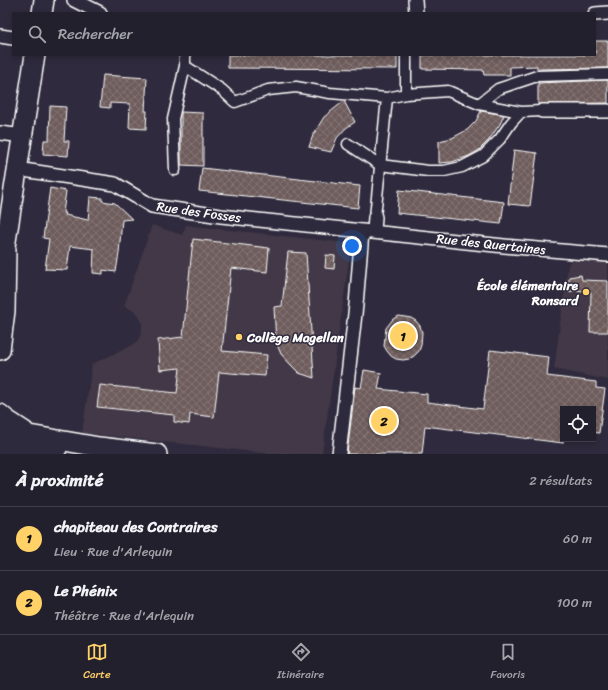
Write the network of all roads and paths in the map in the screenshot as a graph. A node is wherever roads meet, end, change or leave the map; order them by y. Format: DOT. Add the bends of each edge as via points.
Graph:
graph roads {
  1 [pos="44,0"];
  2 [pos="74,0"];
  3 [pos="416,0"];
  4 [pos="42,12"];
  5 [pos="98,12"];
  6 [pos="416,12"];
  7 [pos="608,13"];
  8 [pos="596,14"];
  9 [pos="0,36"];
  10 [pos="12,38"];
  11 [pos="36,56"];
  12 [pos="185,56"];
  13 [pos="406,56"];
  14 [pos="185,66"];
  15 [pos="608,74"];
  16 [pos="406,94"];
  17 [pos="387,98"];
  18 [pos="479,104"];
  19 [pos="542,111"];
  20 [pos="608,111"];
  21 [pos="521,112"];
  22 [pos="0,133"];
  23 [pos="23,136"];
  24 [pos="348,144"];
  25 [pos="380,166"];
  26 [pos="18,169"];
  27 [pos="175,170"];
  28 [pos="375,217"];
  29 [pos="5,228"];
  30 [pos="368,232"];
  31 [pos="608,255"];
  32 [pos="0,263"];
  33 [pos="0,350"];
  34 [pos="0,414"];
  35 [pos="0,430"];
  36 [pos="30,435"];
  37 [pos="0,440"];
  38 [pos="108,448"];
  39 [pos="0,450"];
  40 [pos="24,454"];
  41 [pos="157,454"];
  42 [pos="339,454"];
  1 -- 4 [label="main road"];
  2 -- 5 [label="street"];
  3 -- 6 [label="street"];
  7 -- 8 [label="street"];
  9 -- 10 [label="street"];
  11 -- 23 [label="main road"];
  12 -- 14 [label="street"];
  13 -- 16 [label="street"];
  14 -- 17 [label="street" via="222,90 235,102 268,90 296,87"];
  14 -- 27 [label="street" via="173,119"];
  15 -- 18 [label="street" via="537,76 498,89"];
  16 -- 17 [label="street"];
  16 -- 18 [label="street" via="448,91"];
  17 -- 25 [label="street"];
  18 -- 21 [label="street"];
  19 -- 20 [label="street"];
  19 -- 21 [label="street"];
  21 -- 25 [label="street" via="483,156 462,167 428,171"];
  22 -- 23 [label="street"];
  23 -- 26 [label="main road"];
  24 -- 25 [label="street"];
  25 -- 28 [label="street"];
  26 -- 29 [label="main road"];
  26 -- 30 [label="street, Rue des Fosses" via="115,184 152,206"];
  28 -- 30 [label="street"];
  29 -- 32 [label="main road"];
  29 -- 33 [label="main road" via="5,311"];
  30 -- 31 [label="street, Rue des Quertaines"];
  30 -- 42 [label="street" via="356,305"];
  34 -- 36 [label="main road"];
  35 -- 36 [label="main road"];
  36 -- 38 [label="main road"];
  37 -- 38 [label="street" via="69,450"];
  38 -- 41 [label="main road"];
  39 -- 40 [label="main road"];
}
